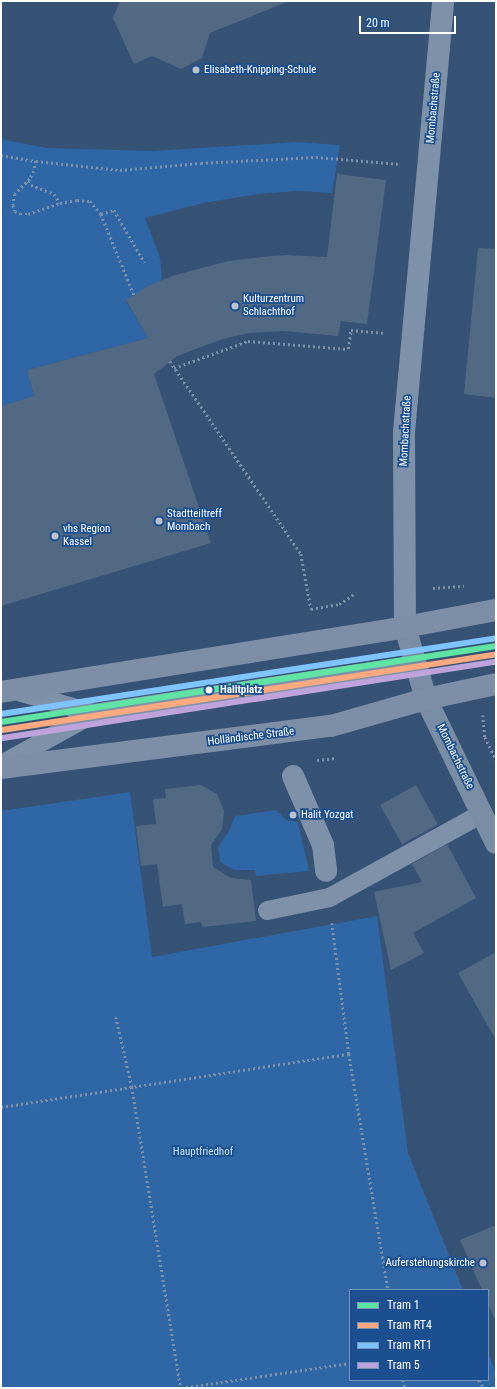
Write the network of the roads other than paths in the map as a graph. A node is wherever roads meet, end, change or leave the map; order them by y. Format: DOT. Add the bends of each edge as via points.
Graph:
graph roads {
  1 [pos="443,1"];
  2 [pos="496,610"];
  3 [pos="405,627"];
  4 [pos="416,664"];
  5 [pos="496,684"];
  6 [pos="8,691"];
  7 [pos="426,699"];
  8 [pos="93,714"];
  9 [pos="1,764"];
  10 [pos="1,768"];
  11 [pos="293,776"];
  12 [pos="482,813"];
  13 [pos="496,843"];
  14 [pos="326,871"];
  15 [pos="267,910"];
  1 -- 3 [label="street, Mombachstraße" via="404,432"];
  2 -- 3 [label="main road"];
  3 -- 4 [label="street, Mombachstraße"];
  3 -- 6 [label="main road"];
  4 -- 7 [label="street, Mombachstraße"];
  4 -- 8 [label="lane"];
  5 -- 7 [label="main road, Holländische Straße"];
  6 -- 8 [label="lane"];
  7 -- 10 [label="main road, Holländische Straße" via="331,726"];
  7 -- 12 [label="street, Mombachstraße"];
  8 -- 9 [label="lane"];
  11 -- 14 [label="street" via="323,845"];
  12 -- 13 [label="street, Mombachstraße"];
  12 -- 15 [label="lane" via="329,897"];
}
